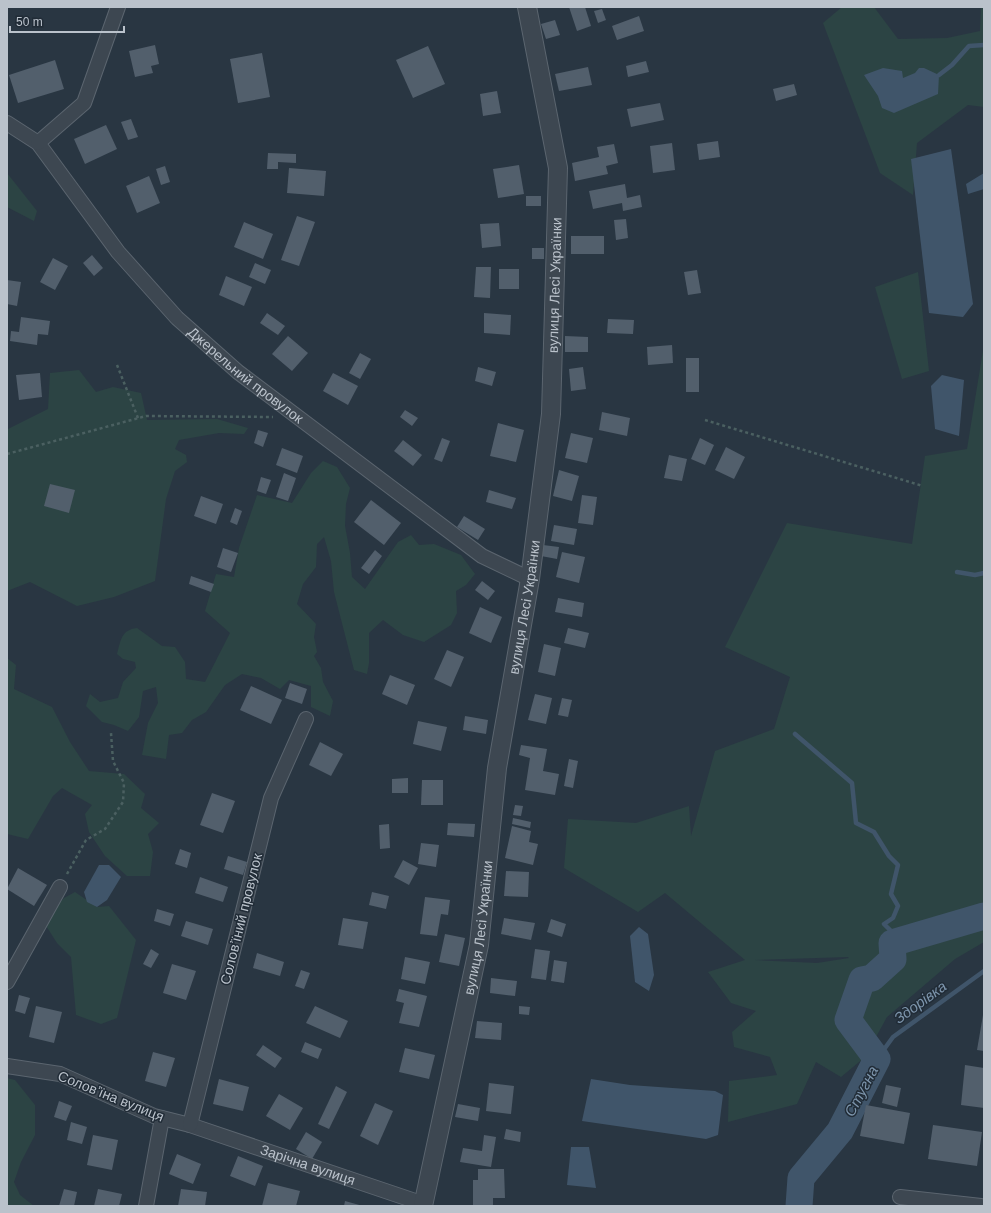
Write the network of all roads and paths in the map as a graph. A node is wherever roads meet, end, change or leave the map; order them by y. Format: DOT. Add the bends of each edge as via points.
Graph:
graph roads {
  1 [pos="118,7"];
  2 [pos="526,7"];
  3 [pos="7,123"];
  4 [pos="38,143"];
  5 [pos="118,365"];
  6 [pos="298,417"];
  7 [pos="138,418"];
  8 [pos="705,420"];
  9 [pos="7,454"];
  10 [pos="923,486"];
  11 [pos="530,579"];
  12 [pos="306,719"];
  13 [pos="111,733"];
  14 [pos="60,887"];
  15 [pos="7,982"];
  16 [pos="7,1066"];
  17 [pos="162,1118"];
  18 [pos="190,1124"];
  19 [pos="900,1197"];
  20 [pos="424,1205"];
  21 [pos="146,1206"];
  22 [pos="981,1206"];
  1 -- 4 [label="street" via="84,103"];
  2 -- 11 [label="street, вулиця Лесі Українки" via="558,168 551,414"];
  3 -- 4 [label="street, Джерельний провулок"];
  4 -- 6 [label="street, Джерельний провулок" via="118,252 177,318 238,372"];
  5 -- 7 [label="path"];
  6 -- 7 [label="path"];
  6 -- 11 [label="street, Джерельний провулок" via="482,556"];
  7 -- 9 [label="path"];
  8 -- 10 [label="path"];
  11 -- 20 [label="street, вулиця Лесі Українки" via="497,768 479,945"];
  12 -- 18 [label="street, Соловʼїний провулок" via="271,798"];
  13 -- 14 [label="path" via="113,761 124,784 123,802 105,829 86,840"];
  14 -- 15 [label="street"];
  16 -- 17 [label="street, Соловʼїна вулиця" via="60,1074"];
  17 -- 18 [label="street, Соловʼїна вулиця"];
  17 -- 21 [label="street"];
  18 -- 20 [label="street, Зарічна вулиця"];
  19 -- 22 [label="street"];
}
